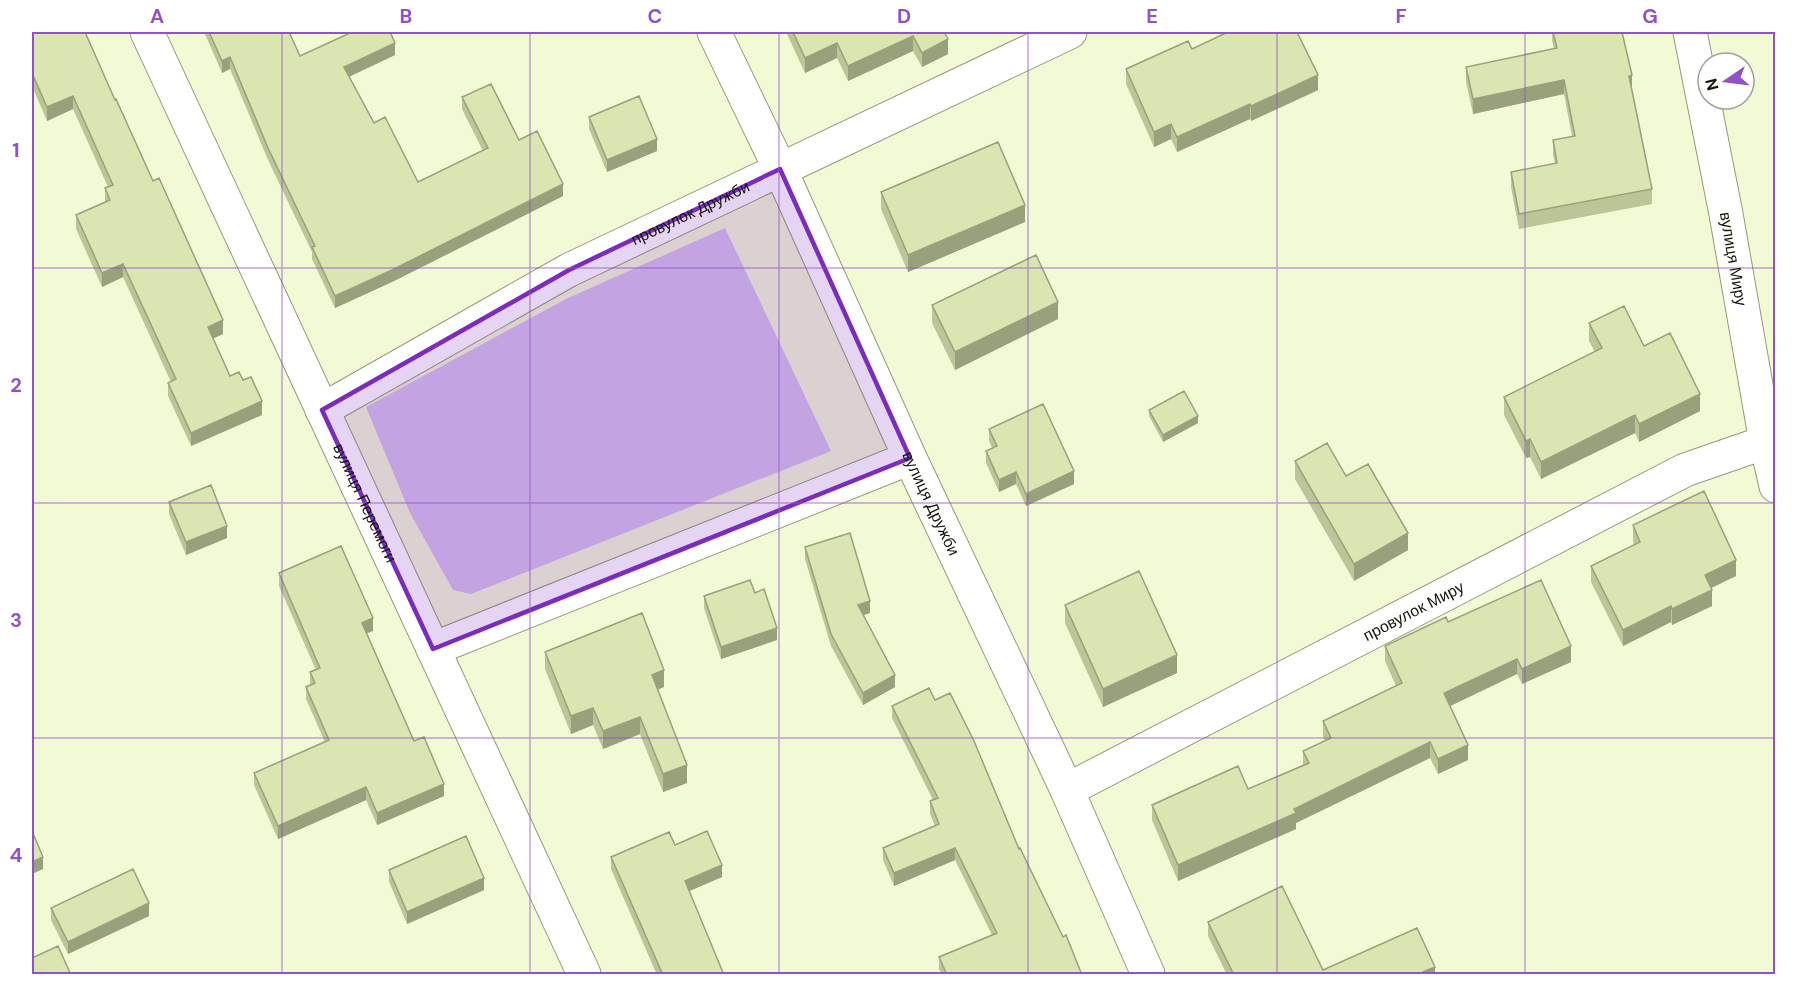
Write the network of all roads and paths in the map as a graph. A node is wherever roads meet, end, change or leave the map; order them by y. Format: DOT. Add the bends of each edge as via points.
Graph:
graph roads {
  1 [pos="147,32"];
  2 [pos="714,32"];
  3 [pos="1070,32"];
  4 [pos="1690,32"];
  5 [pos="780,169"];
  6 [pos="322,410"];
  7 [pos="1766,442"];
  8 [pos="910,458"];
  9 [pos="1776,486"];
  10 [pos="433,649"];
  11 [pos="1067,790"];
  12 [pos="584,975"];
  13 [pos="1148,975"];
  1 -- 6 [label="street, вулиця Перемоги"];
  2 -- 5 [label="street, вулиця Дружби"];
  3 -- 5 [label="street, провулок Дружби"];
  4 -- 7 [label="street, вулиця Миру"];
  5 -- 6 [label="street, провулок Дружби" via="569,270"];
  5 -- 8 [label="street, вулиця Дружби"];
  6 -- 10 [label="street, вулиця Перемоги"];
  7 -- 9 [label="street, вулиця Миру"];
  7 -- 11 [label="street, провулок Миру" via="1685,470"];
  8 -- 10 [label="street"];
  8 -- 11 [label="street, вулиця Дружби"];
  10 -- 12 [label="street, вулиця Перемоги"];
  11 -- 13 [label="street, вулиця Дружби"];
}
